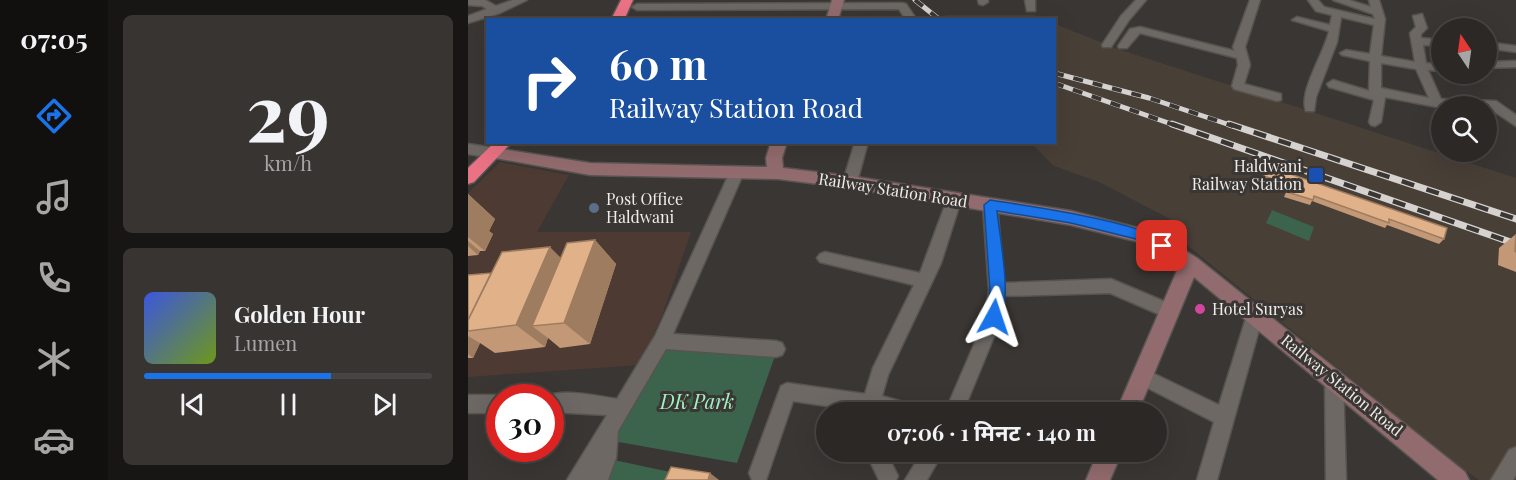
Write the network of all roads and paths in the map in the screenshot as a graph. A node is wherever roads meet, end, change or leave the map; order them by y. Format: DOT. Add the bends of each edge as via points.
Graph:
graph roads {
  1 [pos="522,0"];
  2 [pos="1141,0"];
  3 [pos="1255,0"];
  4 [pos="1313,0"];
  5 [pos="1338,0"];
  6 [pos="1374,0"];
  7 [pos="469,1"];
  8 [pos="634,2"];
  9 [pos="837,3"];
  10 [pos="496,11"];
  11 [pos="1336,13"];
  12 [pos="1418,16"];
  13 [pos="619,18"];
  14 [pos="630,18"];
  15 [pos="833,18"];
  16 [pos="911,18"];
  17 [pos="1379,18"];
  18 [pos="468,20"];
  19 [pos="1297,20"];
  20 [pos="1334,29"];
  21 [pos="1416,41"];
  22 [pos="1431,42"];
  23 [pos="1107,45"];
  24 [pos="1123,46"];
  25 [pos="1497,46"];
  26 [pos="1516,49"];
  27 [pos="1346,52"];
  28 [pos="1241,56"];
  29 [pos="1376,57"];
  30 [pos="1516,64"];
  31 [pos="1497,65"];
  32 [pos="1421,66"];
  33 [pos="1431,67"];
  34 [pos="1334,84"];
  35 [pos="1377,95"];
  36 [pos="1434,96"];
  37 [pos="1277,97"];
  38 [pos="1431,102"];
  39 [pos="1497,106"];
  40 [pos="1310,108"];
  41 [pos="1375,122"];
  42 [pos="1516,122"];
  43 [pos="778,144"];
  44 [pos="861,144"];
  45 [pos="500,148"];
  46 [pos="468,149"];
  47 [pos="737,172"];
  48 [pos="778,173"];
  49 [pos="469,181"];
  50 [pos="850,182"];
  51 [pos="954,200"];
  52 [pos="990,205"];
  53 [pos="825,258"];
  54 [pos="1190,263"];
  55 [pos="924,281"];
  56 [pos="997,290"];
  57 [pos="1169,311"];
  58 [pos="1255,315"];
  59 [pos="661,341"];
  60 [pos="776,349"];
  61 [pos="1142,376"];
  62 [pos="1334,378"];
  63 [pos="846,402"];
  64 [pos="881,402"];
  65 [pos="958,402"];
  66 [pos="1130,402"];
  67 [pos="564,403"];
  68 [pos="468,404"];
  69 [pos="486,404"];
  70 [pos="622,408"];
  71 [pos="1225,418"];
  72 [pos="610,427"];
  73 [pos="1516,457"];
  74 [pos="881,462"];
  75 [pos="927,462"];
  76 [pos="1106,462"];
  77 [pos="759,473"];
  78 [pos="891,479"];
  79 [pos="577,480"];
  80 [pos="598,480"];
  81 [pos="915,480"];
  82 [pos="1098,480"];
  83 [pos="1207,480"];
  84 [pos="1336,480"];
  85 [pos="1457,480"];
  86 [pos="1501,480"];
  1 -- 10 [label="street"];
  2 -- 23 [label="street"];
  3 -- 28 [label="street" via="1239,47"];
  4 -- 11 [label="street" via="1320,9"];
  5 -- 17 [label="street"];
  6 -- 17 [label="street"];
  7 -- 10 [label="street" via="485,3"];
  8 -- 9 [label="street"];
  8 -- 13 [label="highway"];
  8 -- 14 [label="highway"];
  9 -- 15 [label="street"];
  9 -- 16 [label="street" via="902,6"];
  10 -- 18 [label="street"];
  11 -- 17 [label="street"];
  11 -- 20 [label="street"];
  12 -- 21 [label="street" via="1422,27 1415,33"];
  17 -- 29 [label="street"];
  19 -- 20 [label="street"];
  20 -- 40 [label="street" via="1310,97"];
  21 -- 22 [label="street"];
  21 -- 32 [label="street"];
  24 -- 28 [label="street" via="1134,31 1140,30"];
  25 -- 26 [label="street"];
  27 -- 29 [label="street"];
  28 -- 37 [label="street" via="1244,65 1238,86"];
  29 -- 32 [label="street"];
  29 -- 35 [label="street"];
  30 -- 31 [label="street"];
  32 -- 33 [label="street"];
  32 -- 36 [label="street"];
  34 -- 35 [label="street"];
  35 -- 38 [label="street"];
  35 -- 41 [label="street"];
  39 -- 42 [label="street"];
  43 -- 48 [label="street" via="773,157"];
  44 -- 50 [label="street"];
  45 -- 46 [label="street"];
  45 -- 47 [label="street, Railway Station Road" via="590,169"];
  45 -- 49 [label="highway"];
  47 -- 48 [label="street, Railway Station Road"];
  47 -- 59 [label="street"];
  48 -- 50 [label="street, Railway Station Road"];
  50 -- 51 [label="street, Railway Station Road"];
  51 -- 52 [label="street, Railway Station Road"];
  51 -- 55 [label="street"];
  52 -- 54 [label="street, Railway Station Road" via="1071,218 1148,237"];
  52 -- 56 [label="street"];
  53 -- 55 [label="street"];
  54 -- 57 [label="street"];
  54 -- 58 [label="street, Railway Station Road"];
  55 -- 64 [label="street" via="879,374"];
  56 -- 57 [label="street" via="1111,286"];
  56 -- 65 [label="street" via="994,317"];
  57 -- 61 [label="street"];
  58 -- 62 [label="street, Railway Station Road"];
  58 -- 71 [label="street"];
  59 -- 60 [label="street"];
  59 -- 70 [label="street"];
  61 -- 66 [label="street"];
  61 -- 71 [label="street"];
  62 -- 84 [label="street"];
  62 -- 85 [label="street, Railway Station Road"];
  63 -- 77 [label="street" via="787,392"];
  67 -- 70 [label="street"];
  68 -- 69 [label="street"];
  70 -- 72 [label="street"];
  71 -- 83 [label="street"];
  72 -- 79 [label="street"];
  72 -- 80 [label="street"];
  73 -- 86 [label="street"];
  74 -- 78 [label="street"];
  75 -- 81 [label="street"];
  76 -- 82 [label="street"];
}
